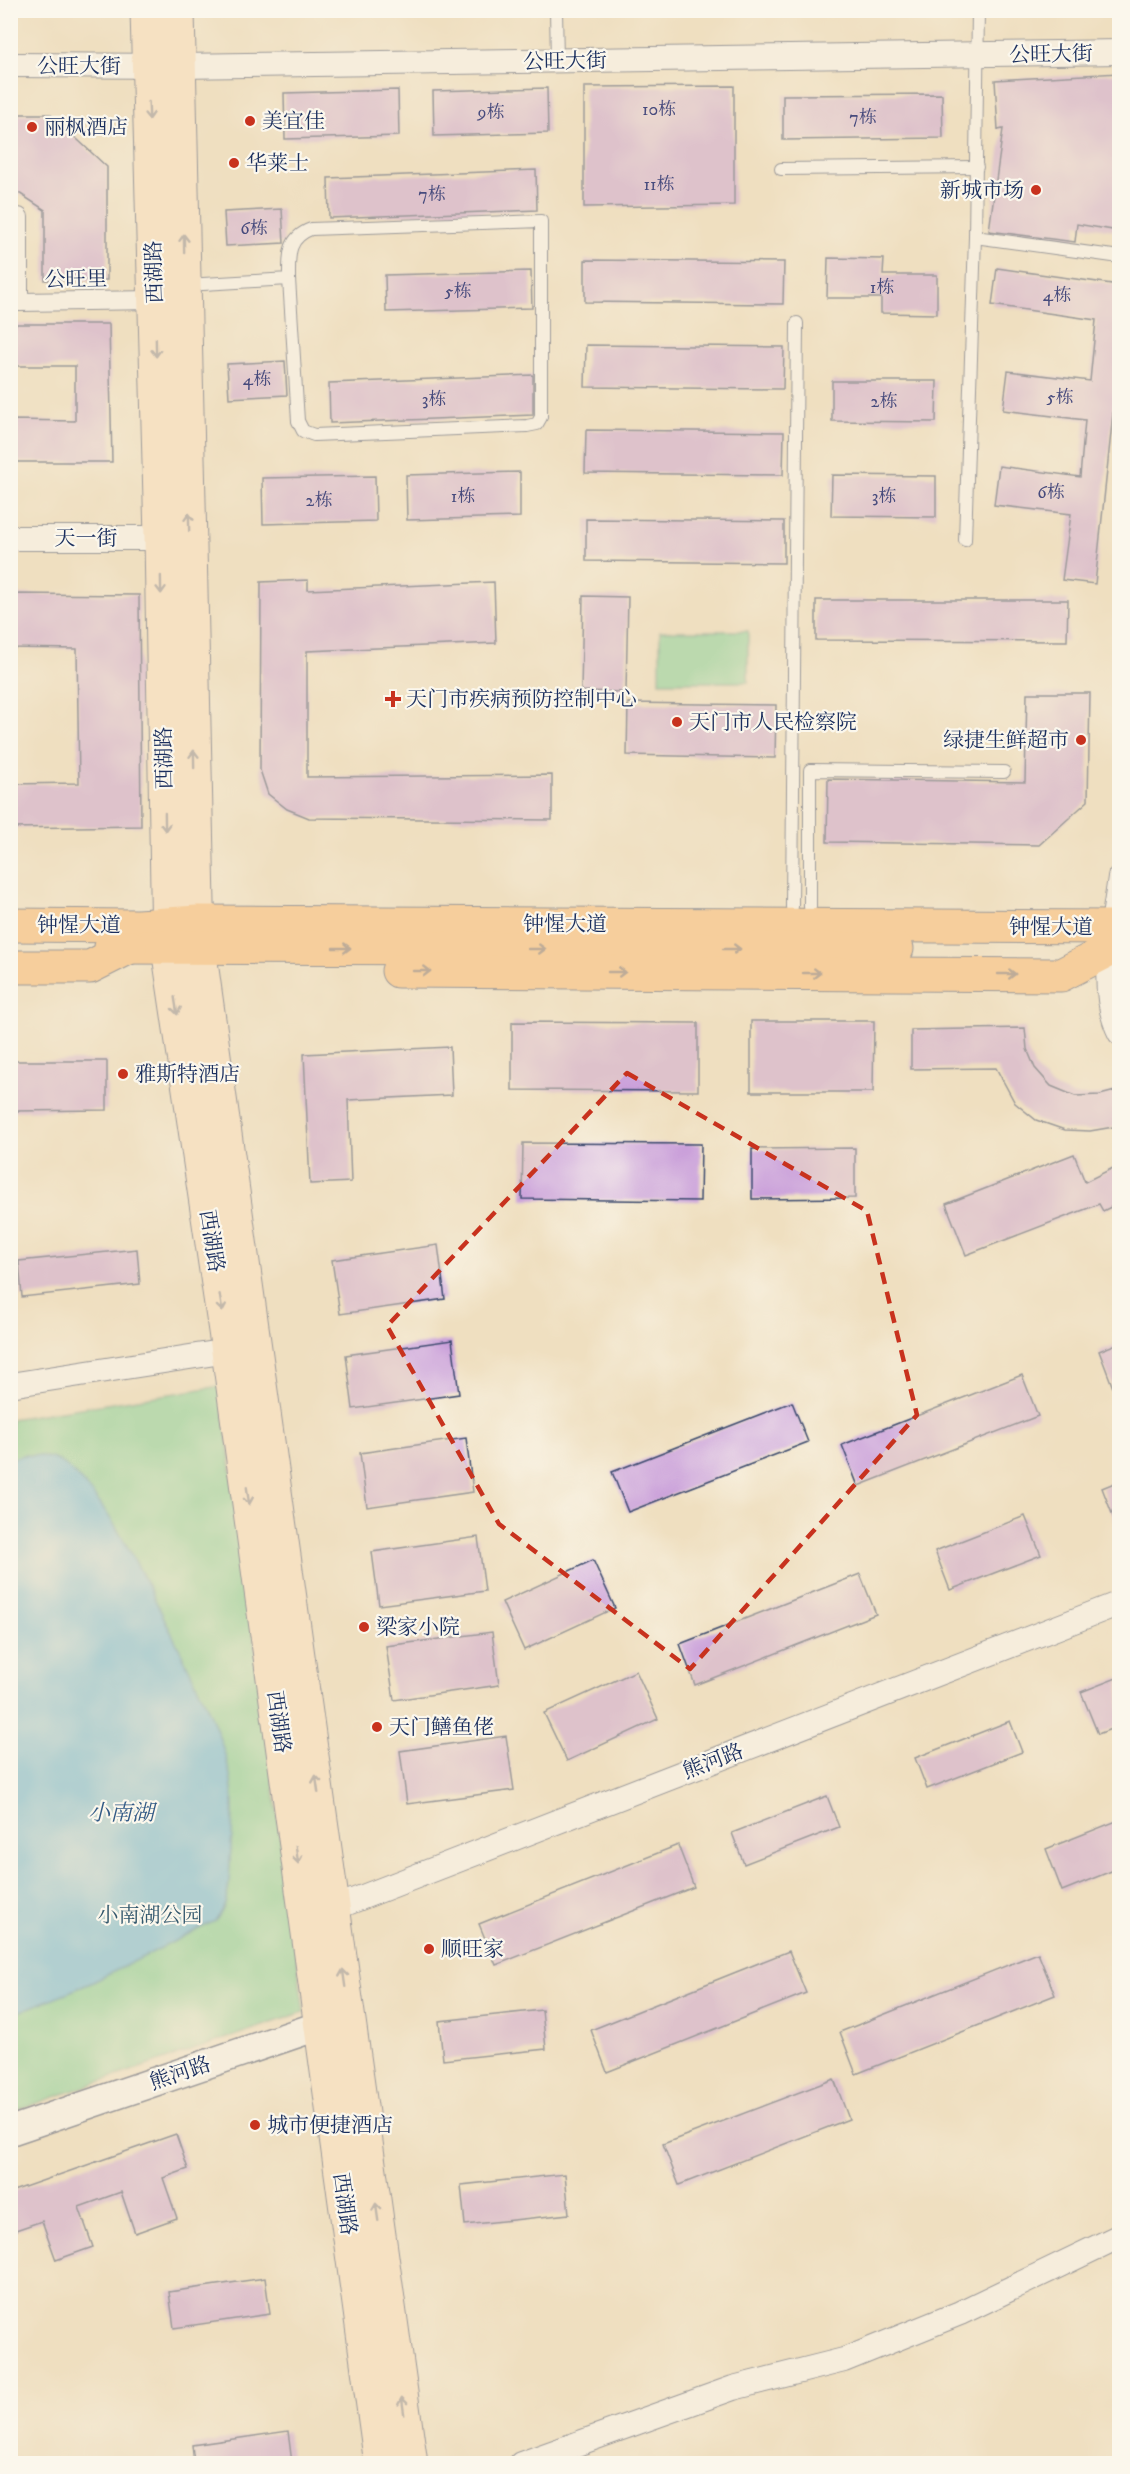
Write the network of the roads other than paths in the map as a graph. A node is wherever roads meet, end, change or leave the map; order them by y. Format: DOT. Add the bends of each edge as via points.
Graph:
graph roads {
  1 [pos="147,10"];
  2 [pos="178,10"];
  3 [pos="556,10"];
  4 [pos="978,10"];
  5 [pos="1119,52"];
  6 [pos="978,56"];
  7 [pos="557,61"];
  8 [pos="10,65"];
  9 [pos="164,66"];
  10 [pos="977,167"];
  11 [pos="781,169"];
  12 [pos="10,217"];
  13 [pos="975,237"];
  14 [pos="1119,257"];
  15 [pos="289,279"];
  16 [pos="184,285"];
  17 [pos="155,300"];
  18 [pos="797,322"];
  19 [pos="10,538"];
  20 [pos="161,538"];
  21 [pos="965,540"];
  22 [pos="1004,772"];
  23 [pos="1119,876"];
  24 [pos="10,905"];
  25 [pos="801,907"];
  26 [pos="10,925"];
  27 [pos="261,935"];
  28 [pos="166,936"];
  29 [pos="1117,939"];
  30 [pos="10,946"];
  31 [pos="10,967"];
  32 [pos="1119,1033"];
  33 [pos="228,1351"];
  34 [pos="10,1385"];
  35 [pos="1119,1603"];
  36 [pos="320,1914"];
  37 [pos="335,2020"];
  38 [pos="10,2131"];
  39 [pos="1119,2236"];
  40 [pos="381,2463"];
  41 [pos="411,2463"];
  42 [pos="521,2463"];
  1 -- 9 [label="main road, 西湖路"];
  2 -- 9 [label="main road, 西湖路"];
  3 -- 7 [label="lane"];
  4 -- 6 [label="lane"];
  5 -- 6 [label="street, 公旺大街"];
  6 -- 7 [label="street, 公旺大街"];
  6 -- 10 [label="lane"];
  7 -- 9 [label="street, 公旺大街"];
  8 -- 9 [label="street, 公旺大街"];
  16 -- 9 [label="main road, 西湖路, one-way"];
  9 -- 17 [label="main road, 西湖路, one-way"];
  10 -- 11 [label="lane"];
  10 -- 13 [label="lane"];
  12 -- 17 [label="street, 公旺里" via="19,217 19,302"];
  13 -- 14 [label="lane"];
  13 -- 21 [label="lane"];
  15 -- 15 [label="lane" via="292,241 311,229 541,221 541,417 537,424 527,426 314,435 303,431 298,421"];
  15 -- 16 [label="lane"];
  28 -- 16 [label="main road, 西湖路, one-way"];
  17 -- 20 [label="main road, 西湖路, one-way"];
  18 -- 25 [label="lane"];
  19 -- 20 [label="street, 天一街"];
  20 -- 28 [label="main road, 西湖路, one-way"];
  22 -- 25 [label="lane" via="810,770"];
  23 -- 29 [label="street"];
  24 -- 28 [label="highway" via="85,905"];
  25 -- 27 [label="highway" via="306,902"];
  25 -- 29 [label="highway" via="1062,910"];
  26 -- 28 [label="highway, 钟惺大道"];
  27 -- 28 [label="highway, 钟惺大道"];
  29 -- 27 [label="highway, 钟惺大道, one-way"];
  27 -- 29 [label="highway, one-way" via="318,971 1061,975"];
  28 -- 30 [label="highway, 钟惺大道"];
  28 -- 31 [label="highway" via="90,967"];
  28 -- 33 [label="main road, 西湖路, one-way"];
  36 -- 28 [label="main road, 西湖路, one-way"];
  29 -- 32 [label="street" via="1109,987"];
  33 -- 34 [label="street"];
  33 -- 36 [label="main road, 西湖路, one-way"];
  35 -- 36 [label="street, 熊河路"];
  36 -- 37 [label="main road, 西湖路"];
  37 -- 38 [label="street, 熊河路"];
  37 -- 40 [label="main road, 西湖路"];
  41 -- 37 [label="main road, 西湖路, one-way"];
  39 -- 42 [label="street" via="960,2313 844,2360 733,2388"];
}
